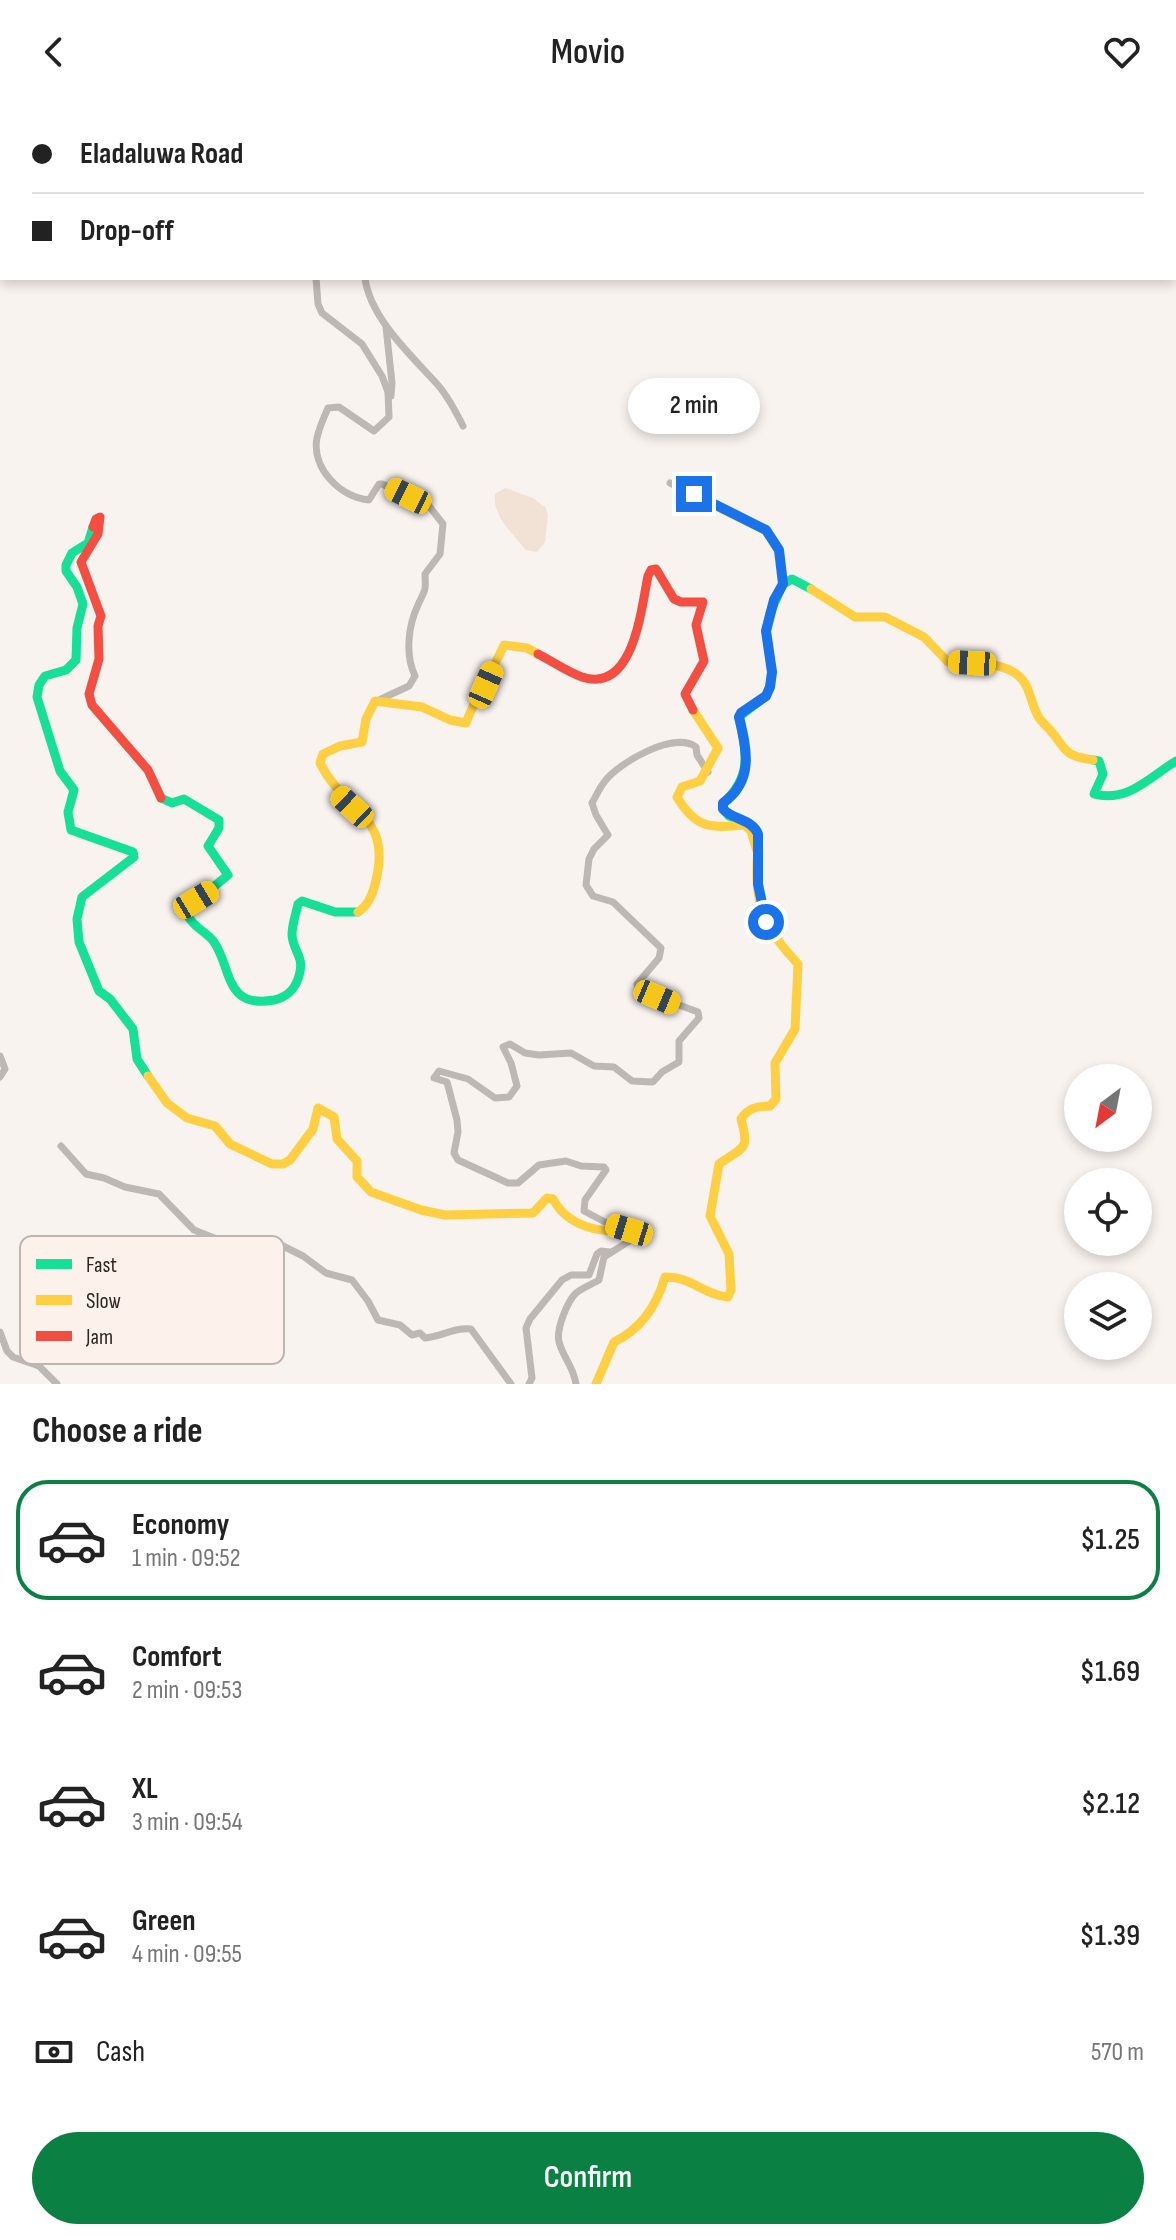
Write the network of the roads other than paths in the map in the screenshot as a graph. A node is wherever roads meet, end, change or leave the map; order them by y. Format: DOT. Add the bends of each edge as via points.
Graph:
graph roads {
  1 [pos="316,280"];
  2 [pos="365,280"];
  3 [pos="386,327"];
  4 [pos="388,406"];
  5 [pos="463,426"];
  6 [pos="670,483"];
  7 [pos="783,584"];
  8 [pos="381,699"];
  9 [pos="1176,761"];
  10 [pos="708,772"];
  11 [pos="757,851"];
  12 [pos="0,1056"];
  13 [pos="0,1077"];
  14 [pos="61,1146"];
  15 [pos="629,1230"];
  16 [pos="209,1236"];
  17 [pos="284,1246"];
  18 [pos="610,1252"];
  19 [pos="0,1332"];
  20 [pos="20,1359"];
  21 [pos="33,1364"];
  22 [pos="57,1384"];
  23 [pos="511,1384"];
  24 [pos="529,1384"];
  25 [pos="576,1384"];
  26 [pos="596,1384"];
  1 -- 4 [label="street" via="322,313 362,344 382,376"];
  2 -- 3 [label="street"];
  3 -- 4 [label="street" via="392,383"];
  3 -- 5 [label="street" via="438,384"];
  4 -- 8 [label="street" via="389,417 374,431 339,407 328,408 316,449 335,485 360,499 369,500 382,484 422,497 443,524 440,554 425,574 426,592 411,629 408,661 415,676 409,686"];
  6 -- 7 [label="street" via="766,530 779,550"];
  7 -- 9 [label="street" via="792,579 855,617 885,617 924,637 948,662 1000,666 1015,673 1028,686 1038,717 1064,751 1099,761 1103,774 1094,794 1137,790"];
  7 -- 11 [label="street" via="766,631 770,687 739,717 747,759 740,789 723,803 729,816 756,828"];
  8 -- 10 [label="street" via="466,723 504,645 527,648 582,677 611,676 622,667 648,576 656,569 673,598 703,602 696,625 704,661 685,701 718,748"];
  8 -- 15 [label="street" via="366,719 362,742 327,751 320,763 334,789 377,836 376,885 365,909 355,913 298,904 292,939 302,967 292,991 263,1002 245,997 235,991 213,940 188,915 196,900 228,875 208,846 219,820 184,799 162,799 148,770 92,705 89,694 99,659 101,616 81,562 98,534 100,517 96,519 88,543 72,553 66,565 83,604 76,660 66,670 45,676 37,697 60,771 74,790 68,812 71,830 133,852 130,862 82,897 79,942 99,991 133,1029 137,1059 167,1103 194,1122 215,1126 230,1144 272,1164 290,1160 322,1108 334,1117 337,1139 357,1161 357,1177 371,1192 445,1215 533,1213 547,1198 571,1221"];
  10 -- 11 [label="street" via="677,793 685,814 697,824 745,825"];
  10 -- 15 [label="street" via="696,747 679,741 623,765 592,803 608,835 589,859 586,885 593,896 613,902 661,948 637,984 639,990 698,1012 699,1018 679,1041 679,1062 653,1082 641,1082 571,1053 525,1053 510,1044 503,1047 517,1086 509,1097 495,1098 451,1073 439,1071 434,1078 449,1088 458,1160 508,1183 518,1183 539,1165 566,1161 604,1167 584,1211"];
  11 -- 26 [label="street" via="766,922 798,964 795,1029 775,1063 776,1099 770,1106 745,1112 745,1145 719,1164 710,1216 729,1254 731,1290 728,1297 718,1298 679,1275 665,1277 658,1301 629,1335 614,1342"];
  12 -- 13 [label="street" via="5,1069"];
  14 -- 16 [label="street" via="86,1174 159,1194 194,1230"];
  15 -- 18 [label="street" via="634,1238"];
  17 -- 23 [label="street" via="326,1273 352,1280 378,1320 400,1325 412,1335 437,1337 471,1329"];
  18 -- 24 [label="street" via="597,1254 589,1275 562,1280 536,1309 526,1328"];
  18 -- 25 [label="street" via="599,1280 575,1294 558,1334"];
  19 -- 20 [label="street" via="7,1351"];
  21 -- 22 [label="street"];
}
